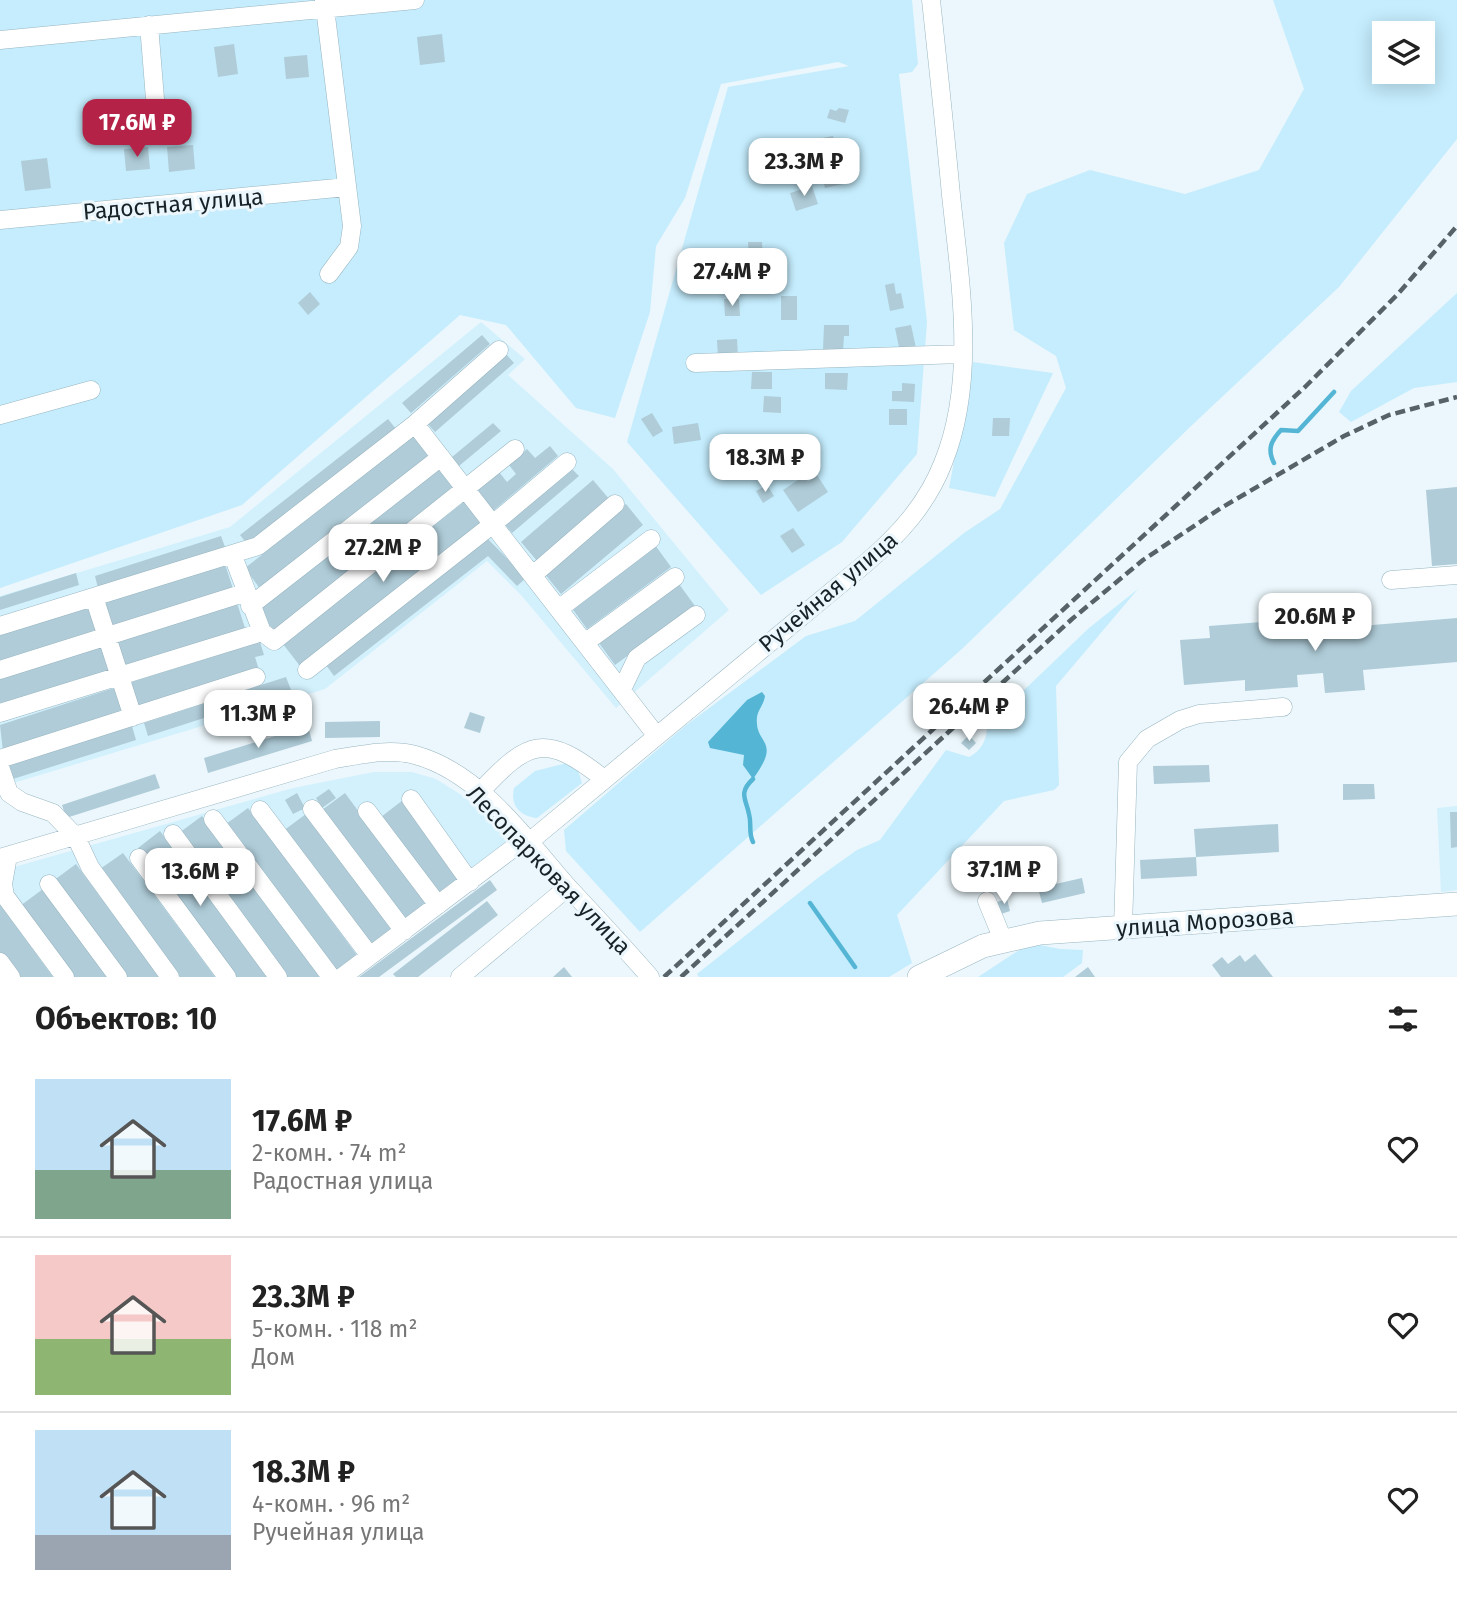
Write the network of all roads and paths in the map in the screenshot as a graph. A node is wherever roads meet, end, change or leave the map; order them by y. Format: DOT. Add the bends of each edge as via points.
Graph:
graph roads {
  1 [pos="415,0"];
  2 [pos="931,0"];
  3 [pos="325,4"];
  4 [pos="149,25"];
  5 [pos="0,40"];
  6 [pos="156,111"];
  7 [pos="347,187"];
  8 [pos="0,220"];
  9 [pos="329,274"];
  10 [pos="499,350"];
  11 [pos="962,354"];
  12 [pos="695,363"];
  13 [pos="92,390"];
  14 [pos="0,415"];
  15 [pos="415,424"];
  16 [pos="515,449"];
  17 [pos="441,457"];
  18 [pos="567,461"];
  19 [pos="466,490"];
  20 [pos="615,504"];
  21 [pos="494,524"];
  22 [pos="651,539"];
  23 [pos="233,556"];
  24 [pos="533,575"];
  25 [pos="1457,575"];
  26 [pos="675,576"];
  27 [pos="1391,580"];
  28 [pos="94,597"];
  29 [pos="247,600"];
  30 [pos="560,608"];
  31 [pos="696,615"];
  32 [pos="0,626"];
  33 [pos="262,632"];
  34 [pos="107,636"];
  35 [pos="586,642"];
  36 [pos="0,670"];
  37 [pos="307,670"];
  38 [pos="119,676"];
  39 [pos="256,677"];
  40 [pos="622,689"];
  41 [pos="1283,707"];
  42 [pos="0,713"];
  43 [pos="133,717"];
  44 [pos="656,735"];
  45 [pos="0,759"];
  46 [pos="0,767"];
  47 [pos="604,779"];
  48 [pos="480,793"];
  49 [pos="411,799"];
  50 [pos="312,808"];
  51 [pos="260,810"];
  52 [pos="367,811"];
  53 [pos="213,820"];
  54 [pos="173,834"];
  55 [pos="76,837"];
  56 [pos="529,842"];
  57 [pos="4,857"];
  58 [pos="139,858"];
  59 [pos="470,882"];
  60 [pos="49,884"];
  61 [pos="568,887"];
  62 [pos="987,901"];
  63 [pos="1457,904"];
  64 [pos="438,905"];
  65 [pos="1123,928"];
  66 [pos="404,931"];
  67 [pos="1003,940"];
  68 [pos="370,956"];
  69 [pos="0,961"];
  70 [pos="11,977"];
  71 [pos="65,977"];
  72 [pos="118,977"];
  73 [pos="170,977"];
  74 [pos="227,977"];
  75 [pos="278,977"];
  76 [pos="331,977"];
  77 [pos="342,977"];
  78 [pos="460,977"];
  79 [pos="650,977"];
  80 [pos="919,977"];
  1 -- 3 [label="street"];
  2 -- 11 [label="street, Ручейная улица" via="962,303"];
  3 -- 4 [label="street"];
  3 -- 7 [label="street"];
  4 -- 5 [label="street"];
  4 -- 6 [label="street"];
  7 -- 8 [label="street, Радостная улица"];
  7 -- 9 [label="street" via="352,226 349,247"];
  10 -- 15 [label="street"];
  11 -- 12 [label="street"];
  11 -- 44 [label="street, Ручейная улица" via="952,436 932,487 914,516 875,555"];
  13 -- 14 [label="street"];
  15 -- 17 [label="street"];
  15 -- 23 [label="street" via="258,546"];
  16 -- 19 [label="street"];
  17 -- 19 [label="street"];
  17 -- 29 [label="street"];
  18 -- 21 [label="street"];
  19 -- 21 [label="street"];
  19 -- 33 [label="street" via="274,640"];
  20 -- 24 [label="street"];
  21 -- 24 [label="street"];
  21 -- 37 [label="street"];
  22 -- 30 [label="street"];
  23 -- 28 [label="street"];
  23 -- 29 [label="street"];
  24 -- 30 [label="street"];
  25 -- 27 [label="street"];
  26 -- 35 [label="street"];
  28 -- 32 [label="street"];
  28 -- 34 [label="street"];
  29 -- 33 [label="street"];
  29 -- 34 [label="street"];
  30 -- 35 [label="street"];
  31 -- 40 [label="street" via="637,658"];
  33 -- 38 [label="street"];
  34 -- 36 [label="street"];
  34 -- 38 [label="street"];
  35 -- 40 [label="street"];
  38 -- 42 [label="street"];
  38 -- 43 [label="street"];
  39 -- 43 [label="street"];
  40 -- 44 [label="street"];
  41 -- 65 [label="street" via="1199,714 1180,720 1147,739 1128,762"];
  43 -- 45 [label="street"];
  44 -- 47 [label="street, Ручейная улица"];
  46 -- 55 [label="street" via="9,793 53,813"];
  47 -- 48 [label="street" via="575,756 531,749 510,760"];
  47 -- 56 [label="street, Ручейная улица"];
  48 -- 55 [label="street, Лесопарковая улица" via="448,768 413,754 375,752 335,758"];
  48 -- 56 [label="street, Лесопарковая улица"];
  49 -- 59 [label="street"];
  50 -- 66 [label="street"];
  51 -- 68 [label="street"];
  52 -- 64 [label="street"];
  53 -- 76 [label="street"];
  54 -- 75 [label="street"];
  55 -- 57 [label="street, Лесопарковая улица"];
  55 -- 73 [label="street" via="90,867"];
  56 -- 59 [label="street, Ручейная улица" via="512,849"];
  56 -- 61 [label="street, Лесопарковая улица"];
  57 -- 71 [label="street" via="5,896"];
  58 -- 74 [label="street"];
  59 -- 64 [label="street, Ручейная улица"];
  60 -- 72 [label="street"];
  61 -- 78 [label="street"];
  61 -- 79 [label="street, Лесопарковая улица"];
  62 -- 67 [label="street"];
  63 -- 65 [label="main road, улица Морозова"];
  64 -- 66 [label="street, Ручейная улица"];
  65 -- 67 [label="main road, улица Морозова"];
  66 -- 68 [label="street, Ручейная улица"];
  67 -- 80 [label="main road, улица Морозова"];
  68 -- 77 [label="street, Ручейная улица"];
  69 -- 70 [label="street"];
}
